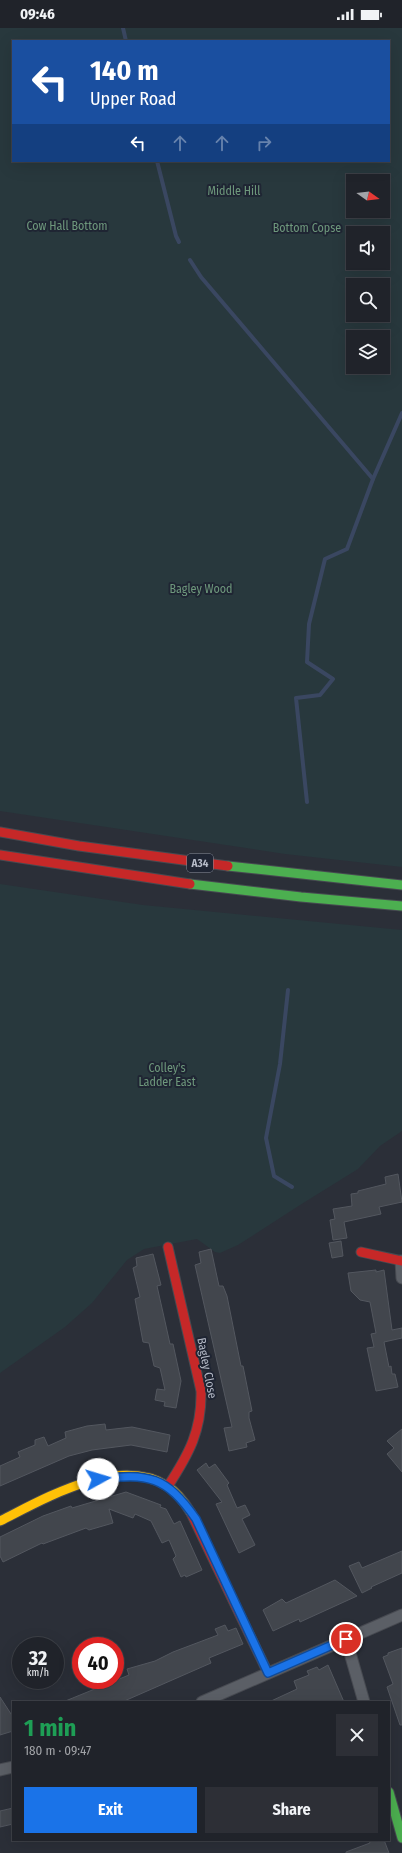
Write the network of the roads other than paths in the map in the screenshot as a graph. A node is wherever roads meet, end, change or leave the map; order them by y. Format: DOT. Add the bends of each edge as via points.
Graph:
graph roads {
  1 [pos="0,832"];
  2 [pos="0,855"];
  3 [pos="402,885"];
  4 [pos="402,906"];
  5 [pos="168,1248"];
  6 [pos="361,1252"];
  7 [pos="402,1261"];
  8 [pos="402,1278"];
  9 [pos="168,1486"];
  10 [pos="0,1521"];
  11 [pos="402,1615"];
  12 [pos="346,1639"];
  13 [pos="268,1673"];
  14 [pos="204,1701"];
  15 [pos="364,1701"];
  16 [pos="12,1767"];
  17 [pos="0,1770"];
  18 [pos="390,1796"];
  19 [pos="402,1838"];
  1 -- 3 [label="main road, A34" via="79,846 232,867"];
  2 -- 4 [label="main road, A34" via="226,889"];
  5 -- 9 [label="main road, Bagley Close" via="201,1391 203,1411 190,1450"];
  6 -- 7 [label="main road"];
  7 -- 8 [label="street"];
  9 -- 10 [label="main road" via="150,1479 128,1476 98,1479 68,1488"];
  9 -- 13 [label="main road" via="182,1499 196,1519"];
  11 -- 12 [label="street"];
  12 -- 13 [label="street"];
  12 -- 15 [label="street"];
  13 -- 14 [label="street"];
  16 -- 17 [label="street"];
  18 -- 19 [label="main road"];
}
